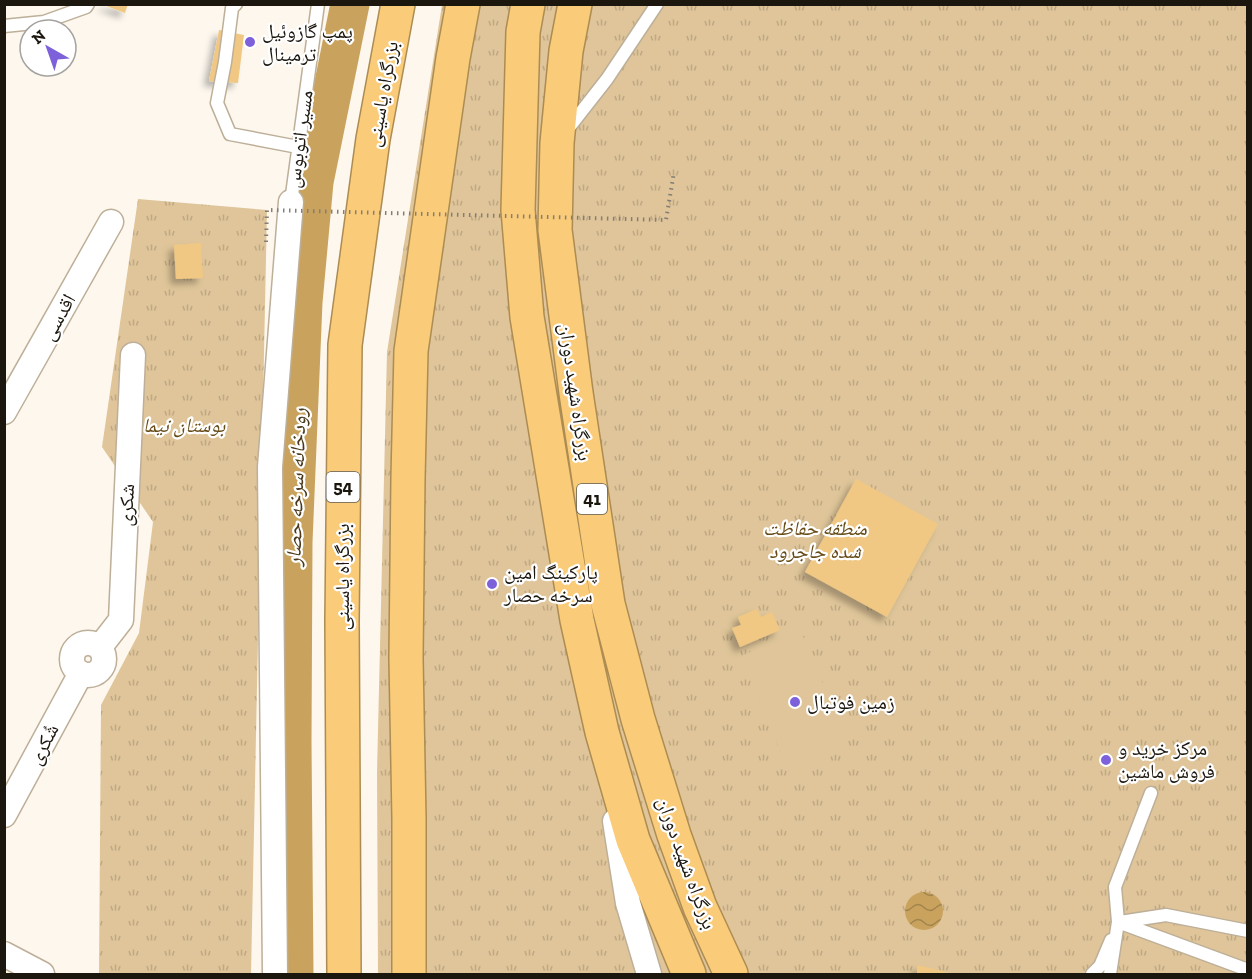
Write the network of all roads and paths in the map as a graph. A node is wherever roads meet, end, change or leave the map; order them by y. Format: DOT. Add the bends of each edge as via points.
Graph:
graph roads {
  1 [pos="88,4"];
  2 [pos="236,4"];
  3 [pos="318,4"];
  4 [pos="398,4"];
  5 [pos="463,4"];
  6 [pos="528,4"];
  7 [pos="575,4"];
  8 [pos="657,4"];
  9 [pos="4,26"];
  10 [pos="557,143"];
  11 [pos="298,147"];
  12 [pos="674,172"];
  13 [pos="291,202"];
  14 [pos="111,222"];
  15 [pos="266,242"];
  16 [pos="133,355"];
  17 [pos="4,412"];
  18 [pos="81,673"];
  19 [pos="602,732"];
  20 [pos="1152,793"];
  21 [pos="4,815"];
  22 [pos="700,907"];
  23 [pos="1119,922"];
  24 [pos="1248,931"];
  25 [pos="4,954"];
  26 [pos="1248,970"];
  27 [pos="42,975"];
  28 [pos="275,975"];
  29 [pos="344,975"];
  30 [pos="409,975"];
  31 [pos="649,975"];
  32 [pos="688,975"];
  33 [pos="731,975"];
  34 [pos="746,975"];
  35 [pos="1092,975"];
  36 [pos="1110,975"];
  1 -- 9 [label="lane" via="44,22"];
  2 -- 11 [label="lane" via="232,8 217,104 230,134"];
  3 -- 11 [label="lane, مسیر اتوبوس"];
  4 -- 29 [label="highway, بزرگراه یاسینی / 54" via="373,139 345,345"];
  5 -- 30 [label="highway" via="411,351 406,646"];
  6 -- 19 [label="highway, بزرگراه شهید دوران / 41" via="522,44 518,210 527,317 575,609"];
  7 -- 10 [label="highway, بزرگراه شهید دوران / 41"];
  8 -- 10 [label="lane" via="607,79"];
  10 -- 22 [label="highway, بزرگراه شهید دوران / 41" via="555,230 608,604 638,719"];
  11 -- 13 [label="lane, مسیر اتوبوس"];
  12 -- 15 [label="path, bridge" via="666,220 267,210"];
  13 -- 28 [label="street" via="270,466"];
  14 -- 17 [label="street, اقدسی"];
  16 -- 18 [label="street, شکری" via="121,620 100,648 105,658 101,669 92,675"];
  18 -- 21 [label="street, شُکری"];
  19 -- 31 [label="street" via="628,903"];
  19 -- 32 [label="highway, بزرگراه شهید دوران / 41" via="633,840"];
  20 -- 23 [label="lane" via="1115,887"];
  22 -- 33 [label="highway, بزرگراه شهید دوران / 41"];
  22 -- 34 [label="lane"];
  23 -- 24 [label="lane" via="1166,915"];
  23 -- 26 [label="lane"];
  23 -- 35 [label="lane" via="1100,966"];
  23 -- 36 [label="lane"];
  25 -- 27 [label="street"];
}
